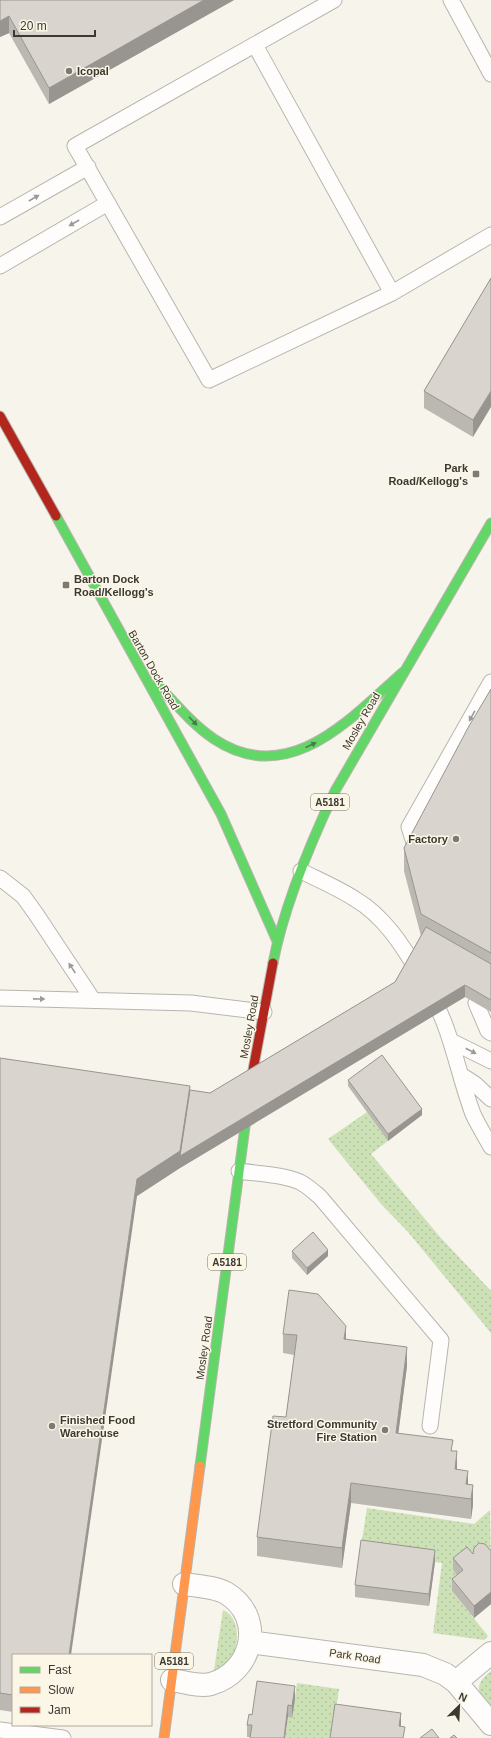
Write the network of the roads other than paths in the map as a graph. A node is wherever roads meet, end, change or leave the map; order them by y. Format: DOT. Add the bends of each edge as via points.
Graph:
graph roads {
  1 [pos="334,0"];
  2 [pos="451,0"];
  3 [pos="255,45"];
  4 [pos="491,74"];
  5 [pos="88,167"];
  6 [pos="108,203"];
  7 [pos="0,217"];
  8 [pos="491,235"];
  9 [pos="0,266"];
  10 [pos="392,293"];
  11 [pos="0,416"];
  12 [pos="491,523"];
  13 [pos="137,663"];
  14 [pos="404,672"];
  15 [pos="491,682"];
  16 [pos="416,849"];
  17 [pos="301,871"];
  18 [pos="0,878"];
  19 [pos="277,941"];
  20 [pos="0,998"];
  21 [pos="93,1000"];
  22 [pos="476,1004"];
  23 [pos="264,1012"];
  24 [pos="491,1032"];
  25 [pos="451,1041"];
  26 [pos="491,1061"];
  27 [pos="461,1075"];
  28 [pos="491,1099"];
  29 [pos="491,1147"];
  30 [pos="239,1171"];
  31 [pos="430,1426"];
  32 [pos="184,1584"];
  33 [pos="250,1642"];
  34 [pos="491,1653"];
  35 [pos="172,1680"];
  36 [pos="456,1682"];
  37 [pos="491,1724"];
  38 [pos="0,1730"];
  39 [pos="63,1738"];
  40 [pos="164,1738"];
  1 -- 3 [label="lane"];
  2 -- 4 [label="lane"];
  3 -- 5 [label="lane" via="75,146"];
  3 -- 10 [label="lane"];
  5 -- 6 [label="lane"];
  7 -- 5 [label="lane, one-way"];
  6 -- 9 [label="lane, one-way"];
  6 -- 10 [label="lane" via="208,380"];
  8 -- 10 [label="lane"];
  11 -- 13 [label="main road, Barton Dock Road"];
  12 -- 14 [label="main road, Mosley Road / A5181"];
  13 -- 14 [label="main road, one-way" via="214,740 228,748 256,756 273,756 312,745"];
  13 -- 19 [label="main road, Barton Dock Road" via="221,814"];
  14 -- 17 [label="main road, Mosley Road / A5181" via="335,791"];
  15 -- 16 [label="lane, one-way" via="409,827"];
  17 -- 19 [label="main road, Mosley Road / A5181"];
  17 -- 25 [label="lane" via="356,899 379,918 395,936 441,1012"];
  21 -- 18 [label="lane, one-way" via="36,914 22,896"];
  19 -- 23 [label="main road, Mosley Road / A5181"];
  20 -- 21 [label="lane, one-way"];
  21 -- 23 [label="lane" via="192,1003"];
  22 -- 24 [label="lane" via="488,1031"];
  23 -- 30 [label="main road, Mosley Road / A5181"];
  25 -- 26 [label="lane, one-way"];
  25 -- 27 [label="lane"];
  27 -- 28 [label="lane"];
  27 -- 29 [label="lane" via="474,1115"];
  30 -- 31 [label="lane" via="286,1178 311,1189 441,1340"];
  30 -- 32 [label="main road, Mosley Road / A5181"];
  32 -- 33 [label="street" via="226,1593 239,1603 251,1627"];
  32 -- 35 [label="main road, A5181"];
  33 -- 35 [label="street" via="246,1655 226,1677 203,1685"];
  33 -- 36 [label="street, Park Road" via="423,1666 445,1674"];
  34 -- 36 [label="street"];
  35 -- 40 [label="main road, A5181"];
  36 -- 37 [label="street, Park Road"];
  38 -- 39 [label="lane"];
}
